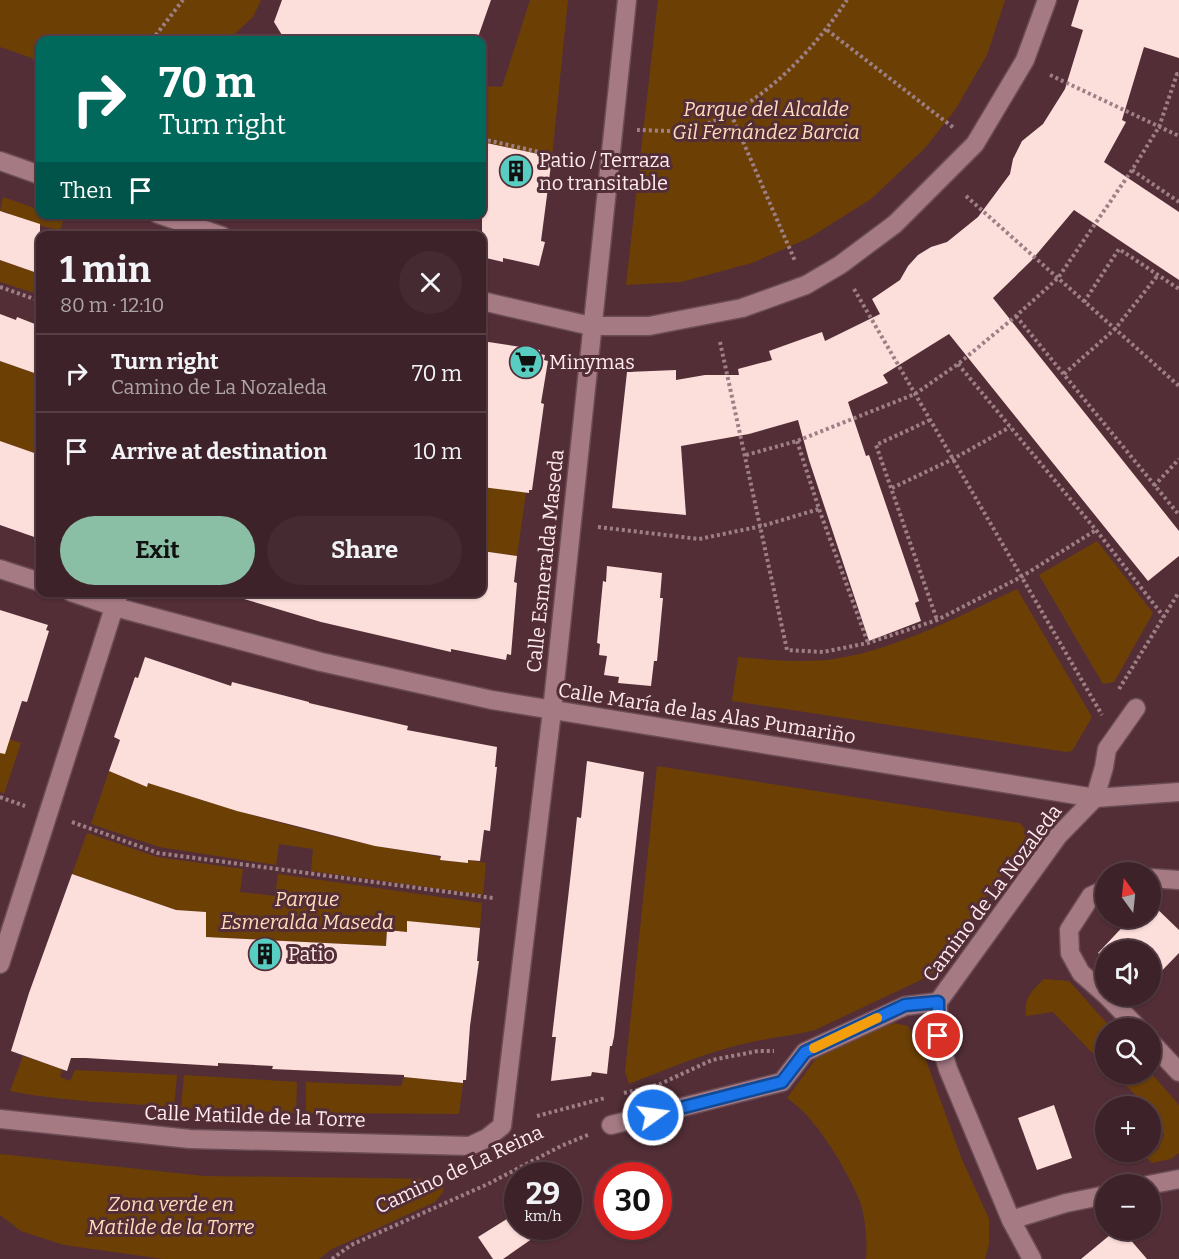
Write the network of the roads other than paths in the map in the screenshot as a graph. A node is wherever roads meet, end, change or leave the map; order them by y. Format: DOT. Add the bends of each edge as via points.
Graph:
graph roads {
  1 [pos="627,0"];
  2 [pos="1047,0"];
  3 [pos="0,161"];
  4 [pos="36,174"];
  5 [pos="173,219"];
  6 [pos="207,231"];
  7 [pos="486,302"];
  8 [pos="591,326"];
  9 [pos="0,569"];
  10 [pos="36,581"];
  11 [pos="100,597"];
  12 [pos="117,600"];
  13 [pos="1136,708"];
  14 [pos="552,711"];
  15 [pos="1177,792"];
  16 [pos="1095,798"];
  17 [pos="1161,879"];
  18 [pos="1179,880"];
  19 [pos="1095,894"];
  20 [pos="0,964"];
  21 [pos="1095,985"];
  22 [pos="938,1002"];
  23 [pos="1117,1006"];
  24 [pos="1129,1018"];
  25 [pos="1161,1053"];
  26 [pos="1179,1072"];
  27 [pos="0,1119"];
  28 [pos="610,1125"];
  29 [pos="502,1126"];
  30 [pos="1179,1179"];
  31 [pos="1161,1182"];
  32 [pos="1095,1197"];
  33 [pos="1011,1220"];
  34 [pos="1026,1257"];
  1 -- 8 [label="street, Calle Esmeralda Maseda"];
  2 -- 8 [label="street" via="1025,60 975,144 895,224 840,265 806,285 742,308 650,326"];
  3 -- 4 [label="street"];
  5 -- 6 [label="street"];
  7 -- 8 [label="street"];
  8 -- 14 [label="street, Calle Esmeralda Maseda"];
  9 -- 10 [label="street"];
  11 -- 12 [label="street, Calle María de las Alas Pumariño"];
  12 -- 14 [label="street, Calle María de las Alas Pumariño" via="321,662"];
  12 -- 20 [label="street"];
  13 -- 16 [label="street" via="1107,749"];
  14 -- 16 [label="street, Calle María de las Alas Pumariño"];
  14 -- 29 [label="street, Calle Esmeralda Maseda"];
  15 -- 16 [label="street"];
  16 -- 22 [label="street, Camino de La Nozaleda" via="1058,836"];
  17 -- 18 [label="street"];
  19 -- 21 [label="street" via="1069,930 1070,953 1081,973"];
  22 -- 28 [label="street" via="905,1005 805,1052 782,1082"];
  22 -- 33 [label="street, Camino de La Nozaleda" via="938,1036 948,1069"];
  23 -- 24 [label="street"];
  25 -- 26 [label="street"];
  27 -- 29 [label="street, Calle Matilde de la Torre" via="190,1140 470,1146"];
  30 -- 31 [label="street"];
  32 -- 33 [label="street"];
  33 -- 34 [label="street, Camino de La Nozaleda"];
}
